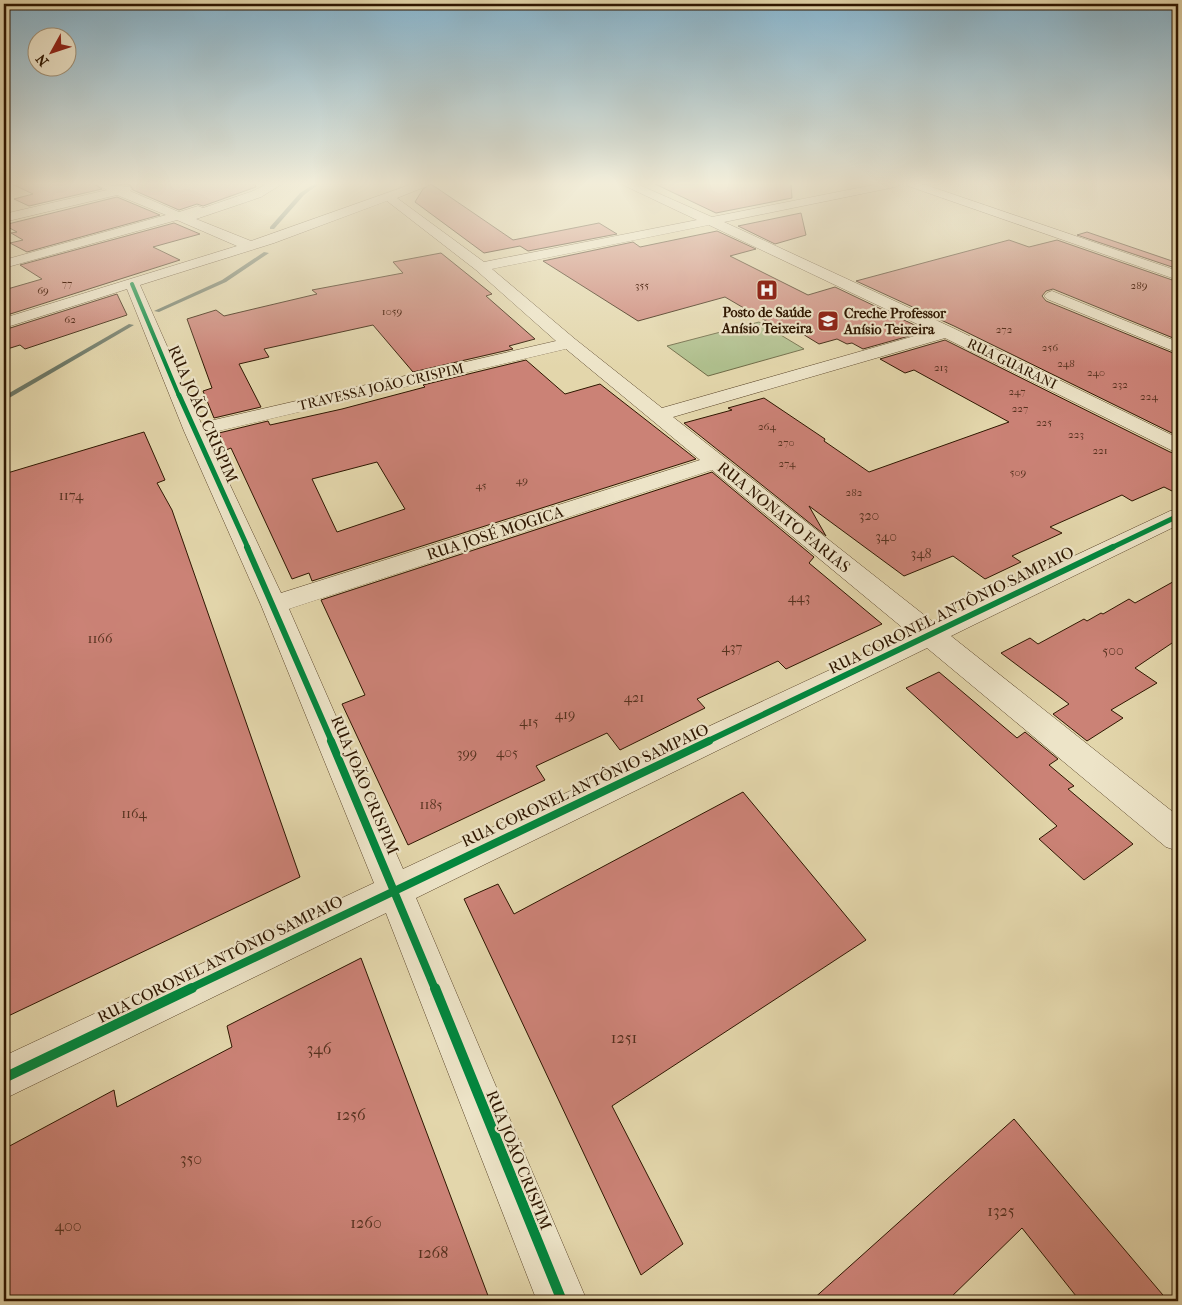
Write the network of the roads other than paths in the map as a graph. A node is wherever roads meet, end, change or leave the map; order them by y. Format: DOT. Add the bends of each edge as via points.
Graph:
graph roads {
  1 [pos="70,245"];
  2 [pos="253,245"];
  3 [pos="453,245"];
  4 [pos="593,245"];
  5 [pos="763,245"];
  6 [pos="1088,245"];
  7 [pos="250,246"];
  8 [pos="4,264"];
  9 [pos="482,267"];
  10 [pos="1178,276"];
  11 [pos="132,284"];
  12 [pos="1052,296"];
  13 [pos="4,323"];
  14 [pos="947,332"];
  15 [pos="569,342"];
  16 [pos="1178,348"];
  17 [pos="658,415"];
  18 [pos="194,431"];
  19 [pos="1178,446"];
  20 [pos="716,462"];
  21 [pos="1178,516"];
  22 [pos="274,604"];
  23 [pos="930,636"];
  24 [pos="1178,836"];
  25 [pos="394,891"];
  26 [pos="4,1078"];
  27 [pos="562,1301"];
  1 -- 8 [label="street"];
  2 -- 7 [label="street"];
  3 -- 9 [label="street, RUA NONATO FARIAS"];
  4 -- 9 [label="street"];
  5 -- 14 [label="street, RUA GUARANI"];
  6 -- 10 [label="street"];
  7 -- 11 [label="street"];
  9 -- 15 [label="street, RUA NONATO FARIAS"];
  11 -- 13 [label="street"];
  11 -- 18 [label="street, RUA JOÃO CRISPIM"];
  12 -- 16 [label="street"];
  14 -- 17 [label="street"];
  14 -- 19 [label="street, RUA GUARANI"];
  15 -- 17 [label="street, RUA NONATO FARIAS"];
  15 -- 18 [label="street, TRAVESSA JOÃO CRISPIM"];
  17 -- 20 [label="street, RUA NONATO FARIAS"];
  18 -- 22 [label="street, RUA JOÃO CRISPIM"];
  20 -- 22 [label="street, RUA JOSÉ MOGICA"];
  20 -- 23 [label="street, RUA NONATO FARIAS"];
  21 -- 23 [label="street, RUA CORONEL ANTÔNIO SAMPAIO"];
  22 -- 25 [label="street, RUA JOÃO CRISPIM"];
  23 -- 24 [label="street, RUA NONATO FARIAS"];
  23 -- 25 [label="street, RUA CORONEL ANTÔNIO SAMPAIO"];
  25 -- 26 [label="street, RUA CORONEL ANTÔNIO SAMPAIO"];
  25 -- 27 [label="street, RUA JOÃO CRISPIM"];
}
